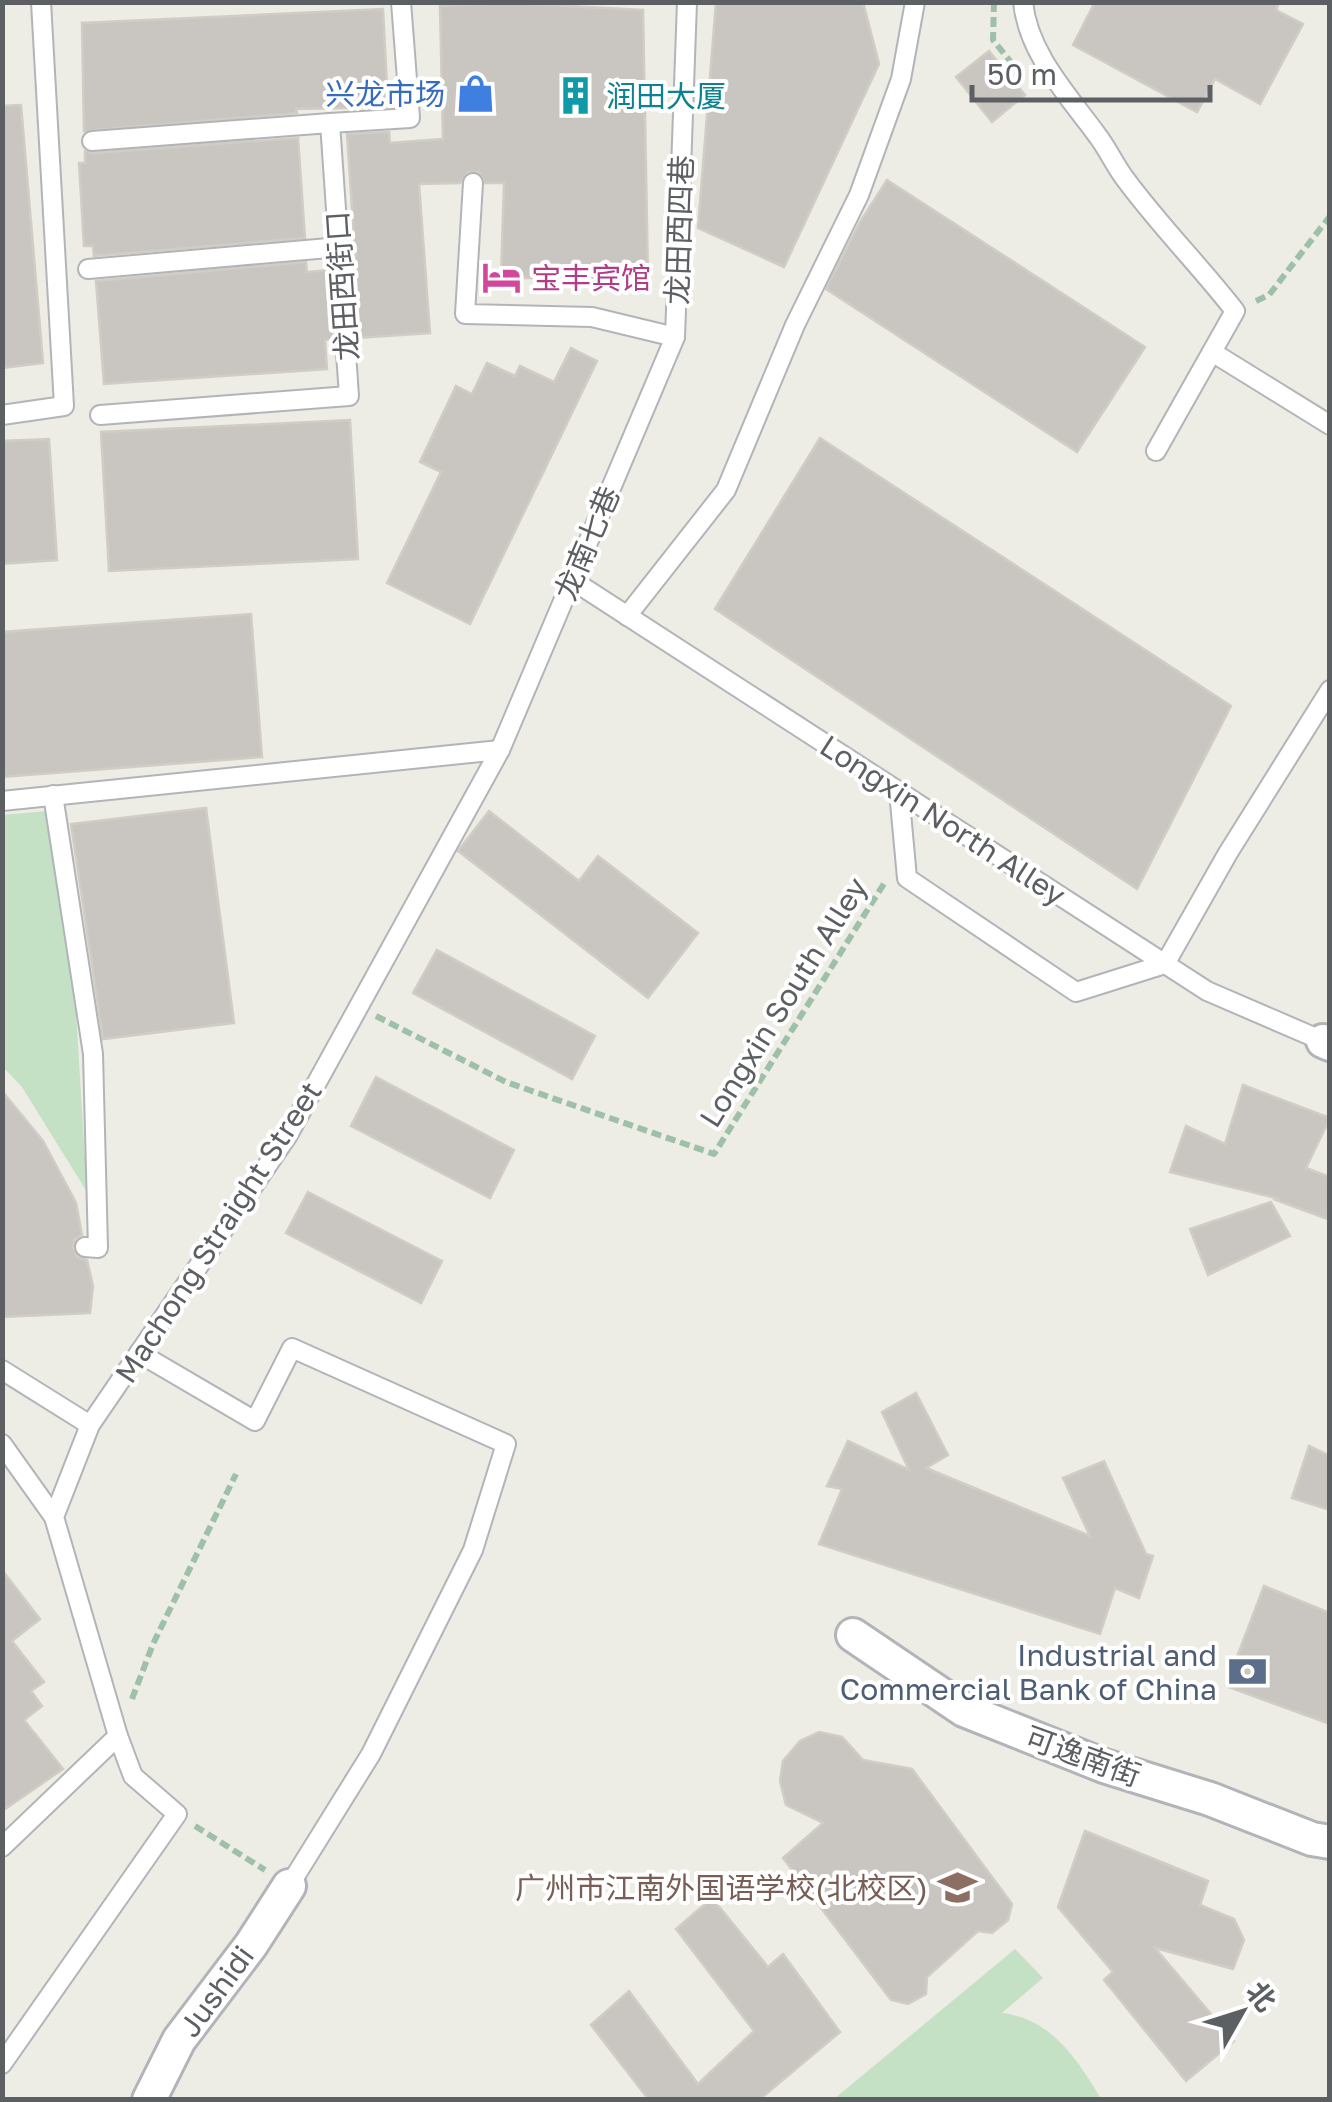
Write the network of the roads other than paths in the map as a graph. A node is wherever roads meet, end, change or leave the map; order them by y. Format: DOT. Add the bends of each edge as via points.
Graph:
graph roads {
  1 [pos="41,2"];
  2 [pos="401,2"];
  3 [pos="687,2"];
  4 [pos="915,2"];
  5 [pos="1023,2"];
  6 [pos="330,123"];
  7 [pos="92,141"];
  8 [pos="473,183"];
  9 [pos="340,247"];
  10 [pos="88,270"];
  11 [pos="675,337"];
  12 [pos="1212,352"];
  13 [pos="100,414"];
  14 [pos="2,415"];
  15 [pos="1330,425"];
  16 [pos="1156,452"];
  17 [pos="572,580"];
  18 [pos="627,616"];
  19 [pos="1330,690"];
  20 [pos="500,750"];
  21 [pos="899,791"];
  22 [pos="53,796"];
  23 [pos="2,800"];
  24 [pos="1165,964"];
  25 [pos="1326,1042"];
  26 [pos="85,1248"];
  27 [pos="139,1353"];
  28 [pos="2,1370"];
  29 [pos="90,1425"];
  30 [pos="2,1444"];
  31 [pos="54,1517"];
  32 [pos="853,1635"];
  33 [pos="118,1736"];
  34 [pos="1330,1842"];
  35 [pos="2,1847"];
  36 [pos="289,1886"];
  37 [pos="2,2064"];
  38 [pos="149,2100"];
  1 -- 14 [label="lane" via="64,406"];
  2 -- 6 [label="lane" via="410,118"];
  3 -- 11 [label="lane, 龙田西四巷"];
  4 -- 18 [label="lane" via="901,79 859,195 726,490"];
  5 -- 12 [label="lane" via="1026,30 1055,78 1125,179 1235,310"];
  6 -- 7 [label="lane"];
  6 -- 9 [label="lane, 龙田西街口"];
  8 -- 11 [label="lane" via="465,314 592,317"];
  9 -- 10 [label="lane"];
  9 -- 13 [label="lane, 龙田西街口" via="349,396"];
  11 -- 17 [label="lane, 龙南七巷"];
  12 -- 15 [label="lane"];
  12 -- 16 [label="lane"];
  17 -- 18 [label="lane, Longxin North Alley"];
  17 -- 20 [label="lane, 龙南七巷"];
  18 -- 21 [label="lane, Longxin North Alley"];
  19 -- 24 [label="lane"];
  20 -- 22 [label="lane"];
  20 -- 27 [label="lane, Machong Straight Street" via="288,1136"];
  21 -- 24 [label="lane, Longxin North Alley"];
  21 -- 24 [label="lane" via="907,878 1076,992"];
  22 -- 23 [label="lane"];
  22 -- 26 [label="lane" via="93,1054 98,1248"];
  24 -- 25 [label="lane, Longxin North Alley" via="1206,991"];
  27 -- 29 [label="lane, Machong Straight Street"];
  27 -- 36 [label="lane" via="256,1422 292,1348 506,1444 474,1550 371,1754"];
  28 -- 29 [label="lane"];
  29 -- 31 [label="lane, Machong Straight Street"];
  30 -- 31 [label="lane"];
  31 -- 33 [label="lane"];
  32 -- 34 [label="street, 可逸南街" via="964,1710 1104,1766"];
  33 -- 35 [label="lane"];
  33 -- 37 [label="lane" via="133,1776 178,1814"];
  36 -- 38 [label="street, Jushidi" via="179,2040"];
}
